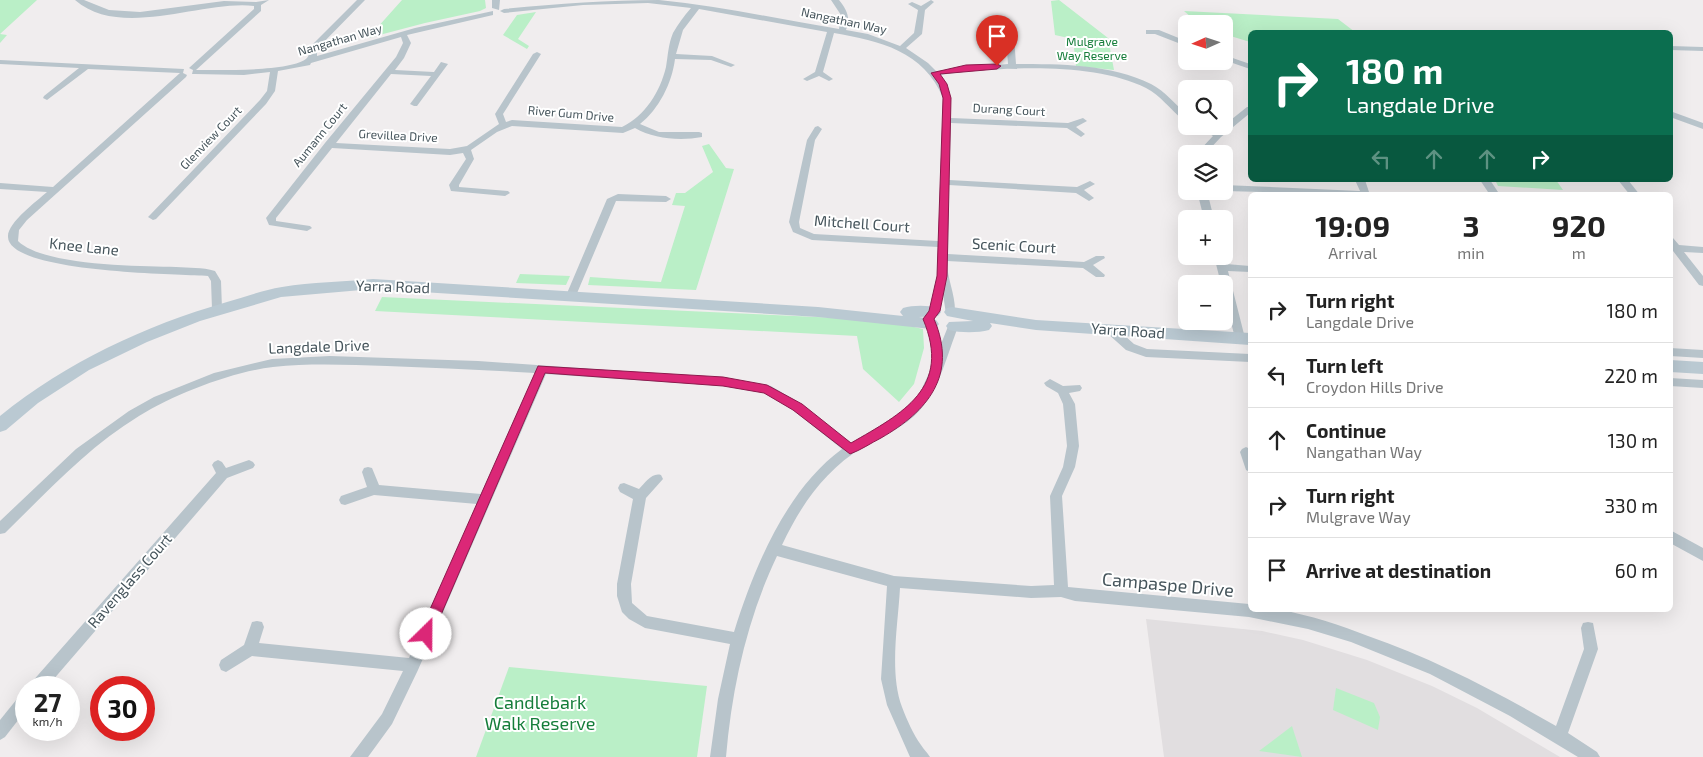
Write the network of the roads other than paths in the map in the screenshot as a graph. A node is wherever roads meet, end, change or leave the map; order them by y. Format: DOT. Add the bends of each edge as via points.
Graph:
graph roads {
  1 [pos="79,0"];
  2 [pos="265,0"];
  3 [pos="361,0"];
  4 [pos="835,0"];
  5 [pos="682,2"];
  6 [pos="930,2"];
  7 [pos="257,4"];
  8 [pos="912,4"];
  9 [pos="697,7"];
  10 [pos="497,8"];
  11 [pos="922,9"];
  12 [pos="831,30"];
  13 [pos="840,32"];
  14 [pos="1002,32"];
  15 [pos="1148,32"];
  16 [pos="403,34"];
  17 [pos="1178,41"];
  18 [pos="901,48"];
  19 [pos="1673,48"];
  20 [pos="1703,49"];
  21 [pos="536,54"];
  22 [pos="671,56"];
  23 [pos="1233,61"];
  24 [pos="0,62"];
  25 [pos="307,63"];
  26 [pos="444,64"];
  27 [pos="730,65"];
  28 [pos="1248,66"];
  29 [pos="85,67"];
  30 [pos="1012,67"];
  31 [pos="194,70"];
  32 [pos="274,70"];
  33 [pos="388,72"];
  34 [pos="182,73"];
  35 [pos="819,73"];
  36 [pos="935,73"];
  37 [pos="435,74"];
  38 [pos="807,79"];
  39 [pos="829,79"];
  40 [pos="47,98"];
  41 [pos="414,104"];
  42 [pos="1178,110"];
  43 [pos="1248,111"];
  44 [pos="1673,115"];
  45 [pos="947,120"];
  46 [pos="1083,121"];
  47 [pos="1233,123"];
  48 [pos="503,125"];
  49 [pos="636,125"];
  50 [pos="1069,126"];
  51 [pos="1703,126"];
  52 [pos="818,129"];
  53 [pos="1081,134"];
  54 [pos="699,135"];
  55 [pos="1218,135"];
  56 [pos="328,145"];
  57 [pos="1209,145"];
  58 [pos="467,150"];
  59 [pos="944,182"];
  60 [pos="1625,182"];
  61 [pos="1090,184"];
  62 [pos="0,186"];
  63 [pos="1233,188"];
  64 [pos="56,190"];
  65 [pos="1078,190"];
  66 [pos="1319,192"];
  67 [pos="1633,192"];
  68 [pos="505,193"];
  69 [pos="1089,198"];
  70 [pos="666,199"];
  71 [pos="153,217"];
  72 [pos="307,228"];
  73 [pos="1673,243"];
  74 [pos="942,244"];
  75 [pos="1677,248"];
  76 [pos="1703,250"];
  77 [pos="942,257"];
  78 [pos="1100,258"];
  79 [pos="1085,265"];
  80 [pos="1222,267"];
  81 [pos="1248,269"];
  82 [pos="1100,275"];
  83 [pos="942,276"];
  84 [pos="1703,283"];
  85 [pos="570,298"];
  86 [pos="217,309"];
  87 [pos="933,318"];
  88 [pos="952,319"];
  89 [pos="1111,330"];
  90 [pos="1245,338"];
  91 [pos="1673,352"];
  92 [pos="1703,354"];
  93 [pos="1248,358"];
  94 [pos="938,361"];
  95 [pos="1673,366"];
  96 [pos="1703,368"];
  97 [pos="542,369"];
  98 [pos="1673,382"];
  99 [pos="1050,383"];
  100 [pos="1703,384"];
  101 [pos="1076,388"];
  102 [pos="1062,390"];
  103 [pos="0,425"];
  104 [pos="850,449"];
  105 [pos="1246,452"];
  106 [pos="1248,459"];
  107 [pos="249,465"];
  108 [pos="368,472"];
  109 [pos="657,479"];
  110 [pos="624,488"];
  111 [pos="374,490"];
  112 [pos="640,496"];
  113 [pos="484,499"];
  114 [pos="345,500"];
  115 [pos="0,529"];
  116 [pos="1673,538"];
  117 [pos="774,549"];
  118 [pos="1703,555"];
  119 [pos="894,582"];
  120 [pos="1060,591"];
  121 [pos="1248,610"];
  122 [pos="1268,612"];
  123 [pos="257,627"];
  124 [pos="1588,628"];
  125 [pos="737,640"];
  126 [pos="250,649"];
  127 [pos="413,665"];
  128 [pos="226,666"];
  129 [pos="46,676"];
  130 [pos="15,713"];
  131 [pos="0,732"];
  132 [pos="1560,736"];
  133 [pos="358,757"];
  134 [pos="718,757"];
  135 [pos="922,757"];
  136 [pos="1592,757"];
  1 -- 7 [label="street" via="94,8 128,14 233,2"];
  2 -- 7 [label="street"];
  3 -- 25 [label="street" via="313,49 313,56"];
  4 -- 13 [label="street" via="845,11 846,18"];
  5 -- 9 [label="street, Nangathan Way"];
  5 -- 10 [label="street, Nangathan Way" via="613,1"];
  6 -- 11 [label="street"];
  7 -- 31 [label="street" via="258,9"];
  8 -- 11 [label="street"];
  9 -- 12 [label="street, Nangathan Way"];
  9 -- 22 [label="street, River Gum Drive" via="679,30"];
  10 -- 16 [label="street, Nangathan Way"];
  11 -- 18 [label="street" via="918,34"];
  12 -- 13 [label="street, Nangathan Way"];
  12 -- 35 [label="street"];
  13 -- 18 [label="street, Nangathan Way"];
  14 -- 30 [label="street" via="1013,35"];
  15 -- 17 [label="street"];
  16 -- 25 [label="street, Nangathan Way"];
  16 -- 33 [label="street, Aumann Court" via="406,48"];
  18 -- 36 [label="street, Nangathan Way"];
  19 -- 20 [label="street"];
  21 -- 48 [label="street" via="499,114"];
  22 -- 27 [label="street" via="712,58"];
  22 -- 49 [label="street, River Gum Drive" via="659,93"];
  23 -- 28 [label="street"];
  24 -- 29 [label="street"];
  25 -- 32 [label="street, Nangathan Way"];
  26 -- 37 [label="street"];
  29 -- 34 [label="street"];
  29 -- 40 [label="street"];
  30 -- 36 [label="street" via="974,67"];
  30 -- 42 [label="street" via="1121,75 1159,92"];
  31 -- 32 [label="street, Nangathan Way" via="244,73"];
  31 -- 34 [label="street"];
  32 -- 71 [label="street, Glenview Court" via="271,92 263,102"];
  33 -- 37 [label="street"];
  33 -- 56 [label="street, Aumann Court"];
  34 -- 64 [label="street, Knee Lane"];
  35 -- 38 [label="street"];
  35 -- 39 [label="street"];
  36 -- 45 [label="street, Nangathan Way" via="947,98"];
  37 -- 41 [label="street"];
  43 -- 47 [label="street"];
  44 -- 51 [label="street"];
  45 -- 50 [label="street, Durang Court"];
  45 -- 59 [label="street, Nangathan Way"];
  46 -- 50 [label="street, Durang Court"];
  48 -- 49 [label="street, River Gum Drive" via="523,122 609,131"];
  48 -- 58 [label="street"];
  49 -- 54 [label="street" via="661,136"];
  50 -- 53 [label="street"];
  52 -- 74 [label="street, Mitchell Court" via="811,140 794,222 796,230 812,237"];
  55 -- 57 [label="street"];
  56 -- 58 [label="street, Grevillea Drive" via="450,152"];
  56 -- 72 [label="street, Aumann Court" via="271,218 272,223 278,226"];
  58 -- 68 [label="street" via="470,159 454,189"];
  59 -- 65 [label="street"];
  59 -- 74 [label="street, Nangathan Way"];
  60 -- 67 [label="street"];
  61 -- 65 [label="street"];
  62 -- 64 [label="street"];
  63 -- 66 [label="street"];
  64 -- 86 [label="street, Knee Lane" via="17,226 13,239 22,251 54,261 211,273 216,281"];
  65 -- 69 [label="street"];
  70 -- 85 [label="street" via="618,197 612,200"];
  73 -- 75 [label="street"];
  74 -- 77 [label="street, Nangathan Way"];
  75 -- 76 [label="street"];
  75 -- 84 [label="street"];
  77 -- 79 [label="street, Scenic Court"];
  77 -- 83 [label="street, Nangathan Way"];
  78 -- 79 [label="street, Scenic Court"];
  79 -- 82 [label="street"];
  80 -- 81 [label="street"];
  80 -- 90 [label="street"];
  83 -- 87 [label="street, Nangathan Way"];
  83 -- 88 [label="street, Nangathan Way"];
  85 -- 86 [label="main road, Yarra Road" via="374,284 281,292"];
  85 -- 87 [label="main road, Yarra Road"];
  86 -- 103 [label="main road, Yarra Road" via="141,338 83,366 32,399"];
  87 -- 88 [label="main road, Yarra Road" via="944,329"];
  87 -- 94 [label="street"];
  88 -- 89 [label="main road, Yarra Road"];
  88 -- 94 [label="street"];
  89 -- 90 [label="main road, Yarra Road"];
  89 -- 93 [label="street" via="1130,347 1146,353"];
  91 -- 92 [label="street"];
  94 -- 104 [label="street" via="931,387 917,407"];
  95 -- 96 [label="main road"];
  97 -- 104 [label="street, Langdale Drive" via="723,382 767,389 798,407"];
  97 -- 113 [label="street"];
  97 -- 115 [label="street, Langdale Drive" via="330,360 272,363 218,376 158,400 102,435"];
  98 -- 100 [label="street"];
  99 -- 102 [label="street"];
  101 -- 102 [label="street"];
  102 -- 120 [label="street" via="1069,404 1073,446 1069,467 1056,496"];
  104 -- 117 [label="street" via="831,464 801,498"];
  105 -- 106 [label="street"];
  107 -- 129 [label="street, Ravenglass Court" via="221,469"];
  108 -- 111 [label="street"];
  109 -- 112 [label="street"];
  110 -- 112 [label="street"];
  111 -- 113 [label="street"];
  111 -- 114 [label="street"];
  112 -- 125 [label="street" via="624,585 625,604 633,615 645,622"];
  113 -- 127 [label="street"];
  116 -- 118 [label="street"];
  117 -- 119 [label="street, Campaspe Drive"];
  117 -- 125 [label="street"];
  119 -- 120 [label="street, Campaspe Drive" via="1031,592"];
  119 -- 135 [label="street" via="888,679 899,718 916,752"];
  120 -- 121 [label="street, Campaspe Drive" via="1075,596"];
  122 -- 132 [label="street, Campaspe Drive" via="1416,661"];
  123 -- 126 [label="street"];
  124 -- 132 [label="street" via="1591,649"];
  125 -- 134 [label="street" via="722,716"];
  126 -- 127 [label="street"];
  126 -- 128 [label="street"];
  127 -- 133 [label="street" via="387,719"];
  130 -- 131 [label="street"];
  132 -- 136 [label="street, Campaspe Drive"];
}
